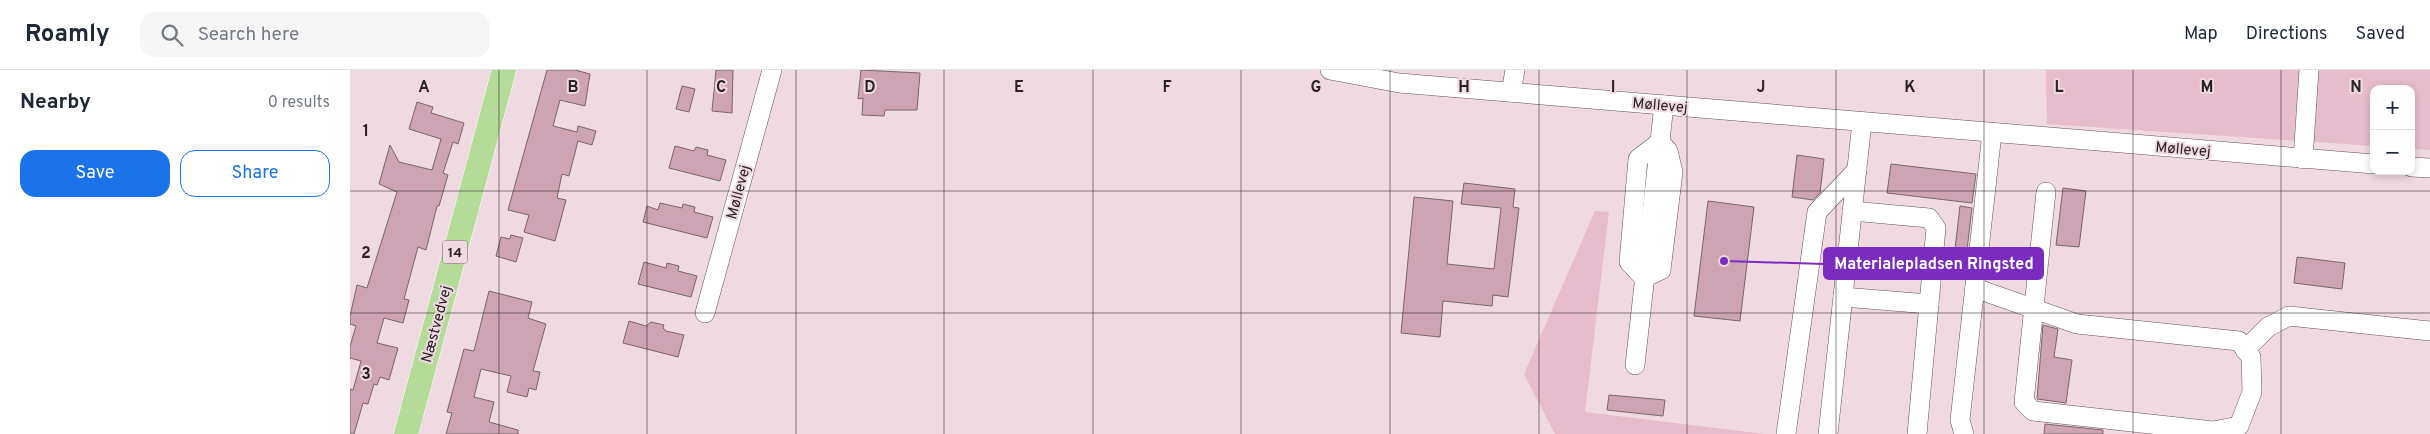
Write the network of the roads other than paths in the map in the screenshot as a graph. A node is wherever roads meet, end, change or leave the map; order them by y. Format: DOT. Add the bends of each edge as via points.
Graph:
graph roads {
  1 [pos="504,70"];
  2 [pos="520,70"];
  3 [pos="772,70"];
  4 [pos="1330,70"];
  5 [pos="1515,70"];
  6 [pos="2309,70"];
  7 [pos="1511,92"];
  8 [pos="1664,105"];
  9 [pos="1862,122"];
  10 [pos="1992,133"];
  11 [pos="1660,142"];
  12 [pos="2303,158"];
  13 [pos="2370,164"];
  14 [pos="2415,167"];
  15 [pos="2430,168"];
  16 [pos="1857,170"];
  17 [pos="2046,192"];
  18 [pos="1852,211"];
  19 [pos="1644,278"];
  20 [pos="1975,288"];
  21 [pos="1843,297"];
  22 [pos="1929,304"];
  23 [pos="2035,310"];
  24 [pos="705,314"];
  25 [pos="2430,331"];
  26 [pos="2245,350"];
  27 [pos="1635,365"];
  28 [pos="406,434"];
  29 [pos="423,434"];
  30 [pos="1786,434"];
  31 [pos="1828,434"];
  32 [pos="1917,434"];
  33 [pos="1964,434"];
  1 -- 28 [label="main road, Næstvedvej / 14"];
  2 -- 29 [label="main road, Næstvedvej / 14"];
  3 -- 24 [label="street, Møllevej"];
  4 -- 7 [label="street, Møllevej" via="1399,83"];
  5 -- 7 [label="street"];
  6 -- 12 [label="street"];
  7 -- 8 [label="street, Møllevej"];
  8 -- 9 [label="street, Møllevej"];
  8 -- 11 [label="street"];
  9 -- 10 [label="street, Møllevej"];
  9 -- 16 [label="street"];
  10 -- 12 [label="street, Møllevej"];
  10 -- 20 [label="street"];
  11 -- 19 [label="street"];
  11 -- 19 [label="street" via="1638,159 1629,262"];
  12 -- 13 [label="street, Møllevej"];
  14 -- 15 [label="street"];
  16 -- 18 [label="street"];
  16 -- 30 [label="street" via="1816,212"];
  17 -- 23 [label="street"];
  18 -- 21 [label="street"];
  18 -- 22 [label="street" via="1929,218 1936,228"];
  19 -- 27 [label="street"];
  20 -- 23 [label="street"];
  20 -- 33 [label="street" via="1960,420"];
  21 -- 22 [label="street"];
  21 -- 31 [label="street"];
  22 -- 32 [label="street"];
  23 -- 26 [label="street" via="2077,324 2239,341"];
  23 -- 26 [label="street" via="2024,402 2032,411 2213,431 2239,426 2252,392 2250,357"];
  25 -- 26 [label="street" via="2290,316 2268,327"];
}
